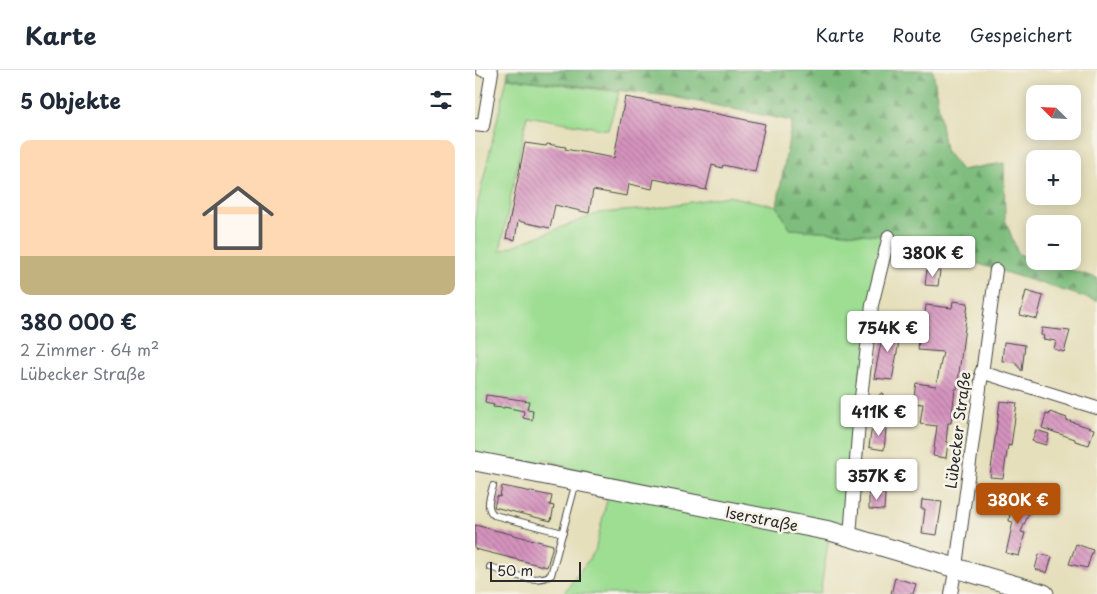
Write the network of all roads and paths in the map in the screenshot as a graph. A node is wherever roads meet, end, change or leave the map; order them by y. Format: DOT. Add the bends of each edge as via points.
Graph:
graph roads {
  1 [pos="481,70"];
  2 [pos="475,124"];
  3 [pos="889,236"];
  4 [pos="996,270"];
  5 [pos="981,372"];
  6 [pos="1097,408"];
  7 [pos="475,462"];
  8 [pos="576,480"];
  9 [pos="493,486"];
  10 [pos="563,533"];
  11 [pos="851,536"];
  12 [pos="956,566"];
  13 [pos="489,567"];
  14 [pos="951,594"];
  15 [pos="1044,594"];
  1 -- 2 [label="street" via="492,72 483,126"];
  3 -- 11 [label="street" via="872,306 864,369"];
  4 -- 5 [label="street, Lübecker Straße"];
  5 -- 6 [label="street"];
  5 -- 12 [label="street, Lübecker Straße"];
  7 -- 8 [label="street, Iserstraße"];
  8 -- 10 [label="lane"];
  8 -- 11 [label="street, Iserstraße"];
  9 -- 10 [label="lane" via="488,508 495,515"];
  10 -- 13 [label="lane" via="554,568 545,578 531,579"];
  11 -- 12 [label="street, Iserstraße"];
  12 -- 14 [label="street, Lübecker Straße"];
  12 -- 15 [label="street, Iserstraße"];
}
